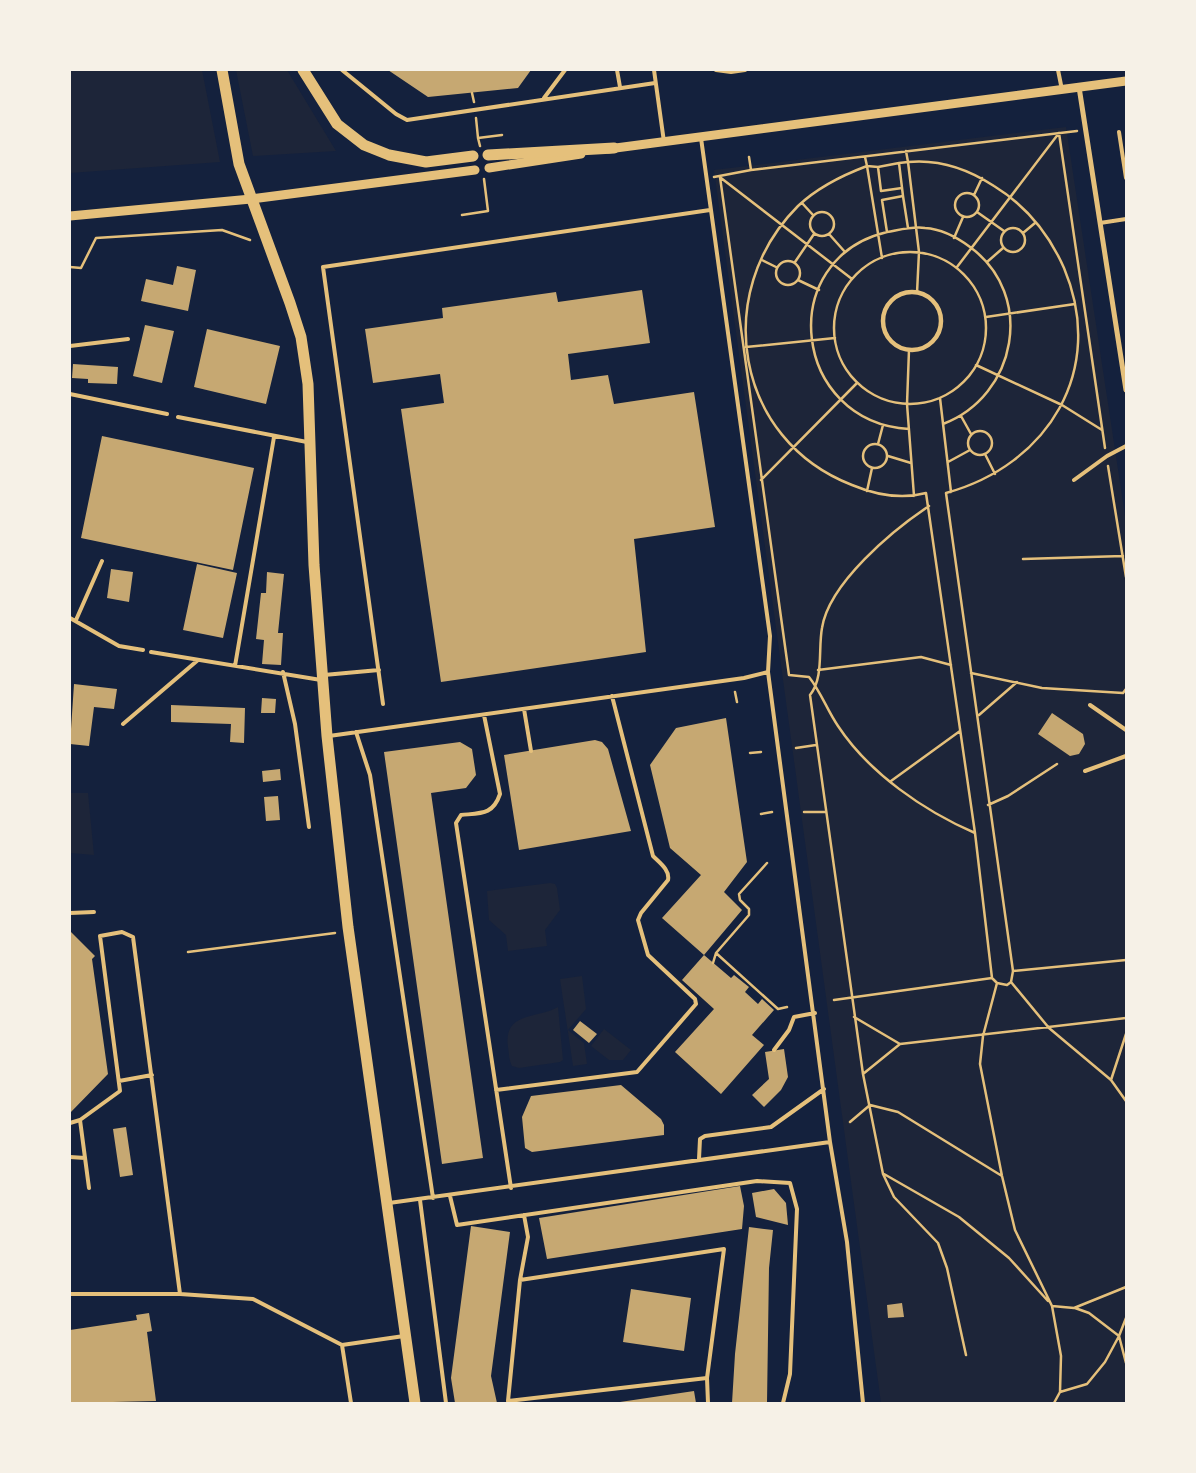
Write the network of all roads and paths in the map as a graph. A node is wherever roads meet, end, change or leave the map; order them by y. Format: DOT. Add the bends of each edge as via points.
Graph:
graph roads {
  1 [pos="222,70"];
  2 [pos="303,70"];
  3 [pos="342,70"];
  4 [pos="565,70"];
  5 [pos="617,70"];
  6 [pos="654,70"];
  7 [pos="716,70"];
  8 [pos="746,70"];
  9 [pos="1058,70"];
  10 [pos="1126,80"];
  11 [pos="656,82"];
  12 [pos="620,87"];
  13 [pos="1079,87"];
  14 [pos="1062,90"];
  15 [pos="544,98"];
  16 [pos="1077,131"];
  17 [pos="1119,132"];
  18 [pos="1059,133"];
  19 [pos="502,135"];
  20 [pos="701,136"];
  21 [pos="486,137"];
  22 [pos="664,142"];
  23 [pos="614,148"];
  24 [pos="906,151"];
  25 [pos="488,155"];
  26 [pos="473,156"];
  27 [pos="749,157"];
  28 [pos="866,157"];
  29 [pos="908,162"];
  30 [pos="899,163"];
  31 [pos="866,166"];
  32 [pos="878,166"];
  33 [pos="489,168"];
  34 [pos="475,170"];
  35 [pos="751,170"];
  36 [pos="720,177"];
  37 [pos="982,178"];
  38 [pos="1126,178"];
  39 [pos="902,188"];
  40 [pos="881,191"];
  41 [pos="974,195"];
  42 [pos="903,196"];
  43 [pos="1010,196"];
  44 [pos="251,200"];
  45 [pos="882,200"];
  46 [pos="802,203"];
  47 [pos="710,210"];
  48 [pos="484,212"];
  49 [pos="977,212"];
  50 [pos="462,215"];
  51 [pos="813,215"];
  52 [pos="70,216"];
  53 [pos="963,217"];
  54 [pos="1126,219"];
  55 [pos="990,222"];
  56 [pos="1036,222"];
  57 [pos="1100,223"];
  58 [pos="782,227"];
  59 [pos="915,227"];
  60 [pos="908,228"];
  61 [pos="1004,231"];
  62 [pos="887,232"];
  63 [pos="1023,233"];
  64 [pos="814,234"];
  65 [pos="830,234"];
  66 [pos="878,234"];
  67 [pos="954,238"];
  68 [pos="250,240"];
  69 [pos="806,246"];
  70 [pos="971,248"];
  71 [pos="1003,248"];
  72 [pos="845,252"];
  73 [pos="919,252"];
  74 [pos="882,258"];
  75 [pos="762,260"];
  76 [pos="795,262"];
  77 [pos="987,262"];
  78 [pos="834,265"];
  79 [pos="70,267"];
  80 [pos="776,268"];
  81 [pos="957,268"];
  82 [pos="852,279"];
  83 [pos="798,280"];
  84 [pos="819,290"];
  85 [pos="917,293"];
  86 [pos="1075,304"];
  87 [pos="1010,313"];
  88 [pos="986,317"];
  89 [pos="835,338"];
  90 [pos="128,339"];
  91 [pos="810,340"];
  92 [pos="70,346"];
  93 [pos="746,347"];
  94 [pos="909,350"];
  95 [pos="976,365"];
  96 [pos="998,376"];
  97 [pos="857,383"];
  98 [pos="1126,390"];
  99 [pos="70,394"];
  100 [pos="940,398"];
  101 [pos="841,399"];
  102 [pos="907,404"];
  103 [pos="1062,405"];
  104 [pos="167,414"];
  105 [pos="961,415"];
  106 [pos="178,417"];
  107 [pos="884,424"];
  108 [pos="943,424"];
  109 [pos="909,429"];
  110 [pos="1102,430"];
  111 [pos="971,434"];
  112 [pos="274,437"];
  113 [pos="309,443"];
  114 [pos="878,444"];
  115 [pos="1126,446"];
  116 [pos="793,448"];
  117 [pos="970,450"];
  118 [pos="985,454"];
  119 [pos="888,456"];
  120 [pos="1106,456"];
  121 [pos="948,462"];
  122 [pos="912,463"];
  123 [pos="872,468"];
  124 [pos="995,474"];
  125 [pos="761,480"];
  126 [pos="1074,480"];
  127 [pos="867,491"];
  128 [pos="951,492"];
  129 [pos="914,496"];
  130 [pos="929,506"];
  131 [pos="1123,556"];
  132 [pos="1023,559"];
  133 [pos="102,561"];
  134 [pos="1126,577"];
  135 [pos="70,618"];
  136 [pos="76,620"];
  137 [pos="143,650"];
  138 [pos="151,652"];
  139 [pos="198,660"];
  140 [pos="235,666"];
  141 [pos="951,666"];
  142 [pos="379,670"];
  143 [pos="818,670"];
  144 [pos="283,672"];
  145 [pos="768,672"];
  146 [pos="971,673"];
  147 [pos="321,678"];
  148 [pos="1017,682"];
  149 [pos="817,686"];
  150 [pos="1126,689"];
  151 [pos="735,692"];
  152 [pos="612,696"];
  153 [pos="737,702"];
  154 [pos="383,704"];
  155 [pos="1090,705"];
  156 [pos="524,709"];
  157 [pos="484,715"];
  158 [pos="978,715"];
  159 [pos="123,724"];
  160 [pos="1126,730"];
  161 [pos="960,731"];
  162 [pos="356,732"];
  163 [pos="327,736"];
  164 [pos="816,745"];
  165 [pos="796,748"];
  166 [pos="531,751"];
  167 [pos="761,752"];
  168 [pos="750,753"];
  169 [pos="1126,756"];
  170 [pos="1057,764"];
  171 [pos="1085,771"];
  172 [pos="891,781"];
  173 [pos="988,805"];
  174 [pos="772,812"];
  175 [pos="804,812"];
  176 [pos="826,812"];
  177 [pos="761,814"];
  178 [pos="309,827"];
  179 [pos="974,833"];
  180 [pos="767,863"];
  181 [pos="94,912"];
  182 [pos="70,913"];
  183 [pos="349,932"];
  184 [pos="188,952"];
  185 [pos="716,953"];
  186 [pos="1126,960"];
  187 [pos="713,963"];
  188 [pos="1014,972"];
  189 [pos="992,978"];
  190 [pos="1012,982"];
  191 [pos="997,983"];
  192 [pos="851,997"];
  193 [pos="834,1000"];
  194 [pos="787,1007"];
  195 [pos="815,1013"];
  196 [pos="854,1017"];
  197 [pos="1126,1018"];
  198 [pos="1049,1028"];
  199 [pos="1126,1034"];
  200 [pos="983,1036"];
  201 [pos="900,1044"];
  202 [pos="774,1050"];
  203 [pos="863,1074"];
  204 [pos="152,1075"];
  205 [pos="1111,1080"];
  206 [pos="119,1081"];
  207 [pos="824,1089"];
  208 [pos="496,1090"];
  209 [pos="1126,1101"];
  210 [pos="870,1105"];
  211 [pos="80,1120"];
  212 [pos="850,1122"];
  213 [pos="70,1123"];
  214 [pos="830,1142"];
  215 [pos="70,1157"];
  216 [pos="85,1158"];
  217 [pos="699,1159"];
  218 [pos="883,1174"];
  219 [pos="1002,1176"];
  220 [pos="89,1188"];
  221 [pos="511,1188"];
  222 [pos="450,1196"];
  223 [pos="433,1198"];
  224 [pos="420,1200"];
  225 [pos="386,1204"];
  226 [pos="524,1215"];
  227 [pos="520,1280"];
  228 [pos="1126,1287"];
  229 [pos="70,1294"];
  230 [pos="180,1294"];
  231 [pos="1052,1306"];
  232 [pos="1074,1308"];
  233 [pos="1126,1318"];
  234 [pos="404,1336"];
  235 [pos="1119,1336"];
  236 [pos="342,1345"];
  237 [pos="966,1354"];
  238 [pos="1126,1363"];
  239 [pos="707,1378"];
  240 [pos="1060,1392"];
  241 [pos="352,1403"];
  242 [pos="415,1403"];
  243 [pos="446,1403"];
  244 [pos="708,1403"];
  245 [pos="784,1403"];
  246 [pos="863,1403"];
  247 [pos="1054,1403"];
  1 -- 44 [label="main road" via="239,164"];
  2 -- 26 [label="main road" via="337,124 364,145 389,155 426,162"];
  3 -- 15 [label="lane" via="407,120"];
  4 -- 15 [label="lane"];
  5 -- 12 [label="lane"];
  6 -- 11 [label="lane"];
  7 -- 8 [label="lane"];
  9 -- 14 [label="lane"];
  10 -- 13 [label="street"];
  11 -- 12 [label="lane"];
  11 -- 22 [label="lane"];
  12 -- 15 [label="lane"];
  13 -- 14 [label="street"];
  13 -- 57 [label="street"];
  14 -- 20 [label="street"];
  16 -- 18 [label="path"];
  17 -- 38 [label="lane"];
  18 -- 24 [label="path"];
  18 -- 43 [label="path"];
  18 -- 110 [label="path"];
  19 -- 21 [label="path"];
  20 -- 22 [label="street"];
  20 -- 47 [label="lane"];
  22 -- 23 [label="street"];
  23 -- 25 [label="main road"];
  23 -- 33 [label="street"];
  24 -- 28 [label="path"];
  24 -- 29 [label="path"];
  27 -- 35 [label="path"];
  28 -- 31 [label="path"];
  28 -- 35 [label="path"];
  29 -- 30 [label="path"];
  29 -- 37 [label="path" via="950,165"];
  29 -- 59 [label="path"];
  30 -- 32 [label="path"];
  30 -- 39 [label="path"];
  31 -- 32 [label="path"];
  31 -- 46 [label="path" via="832,182"];
  31 -- 66 [label="path"];
  32 -- 40 [label="path"];
  34 -- 44 [label="street"];
  35 -- 36 [label="path"];
  36 -- 58 [label="path"];
  36 -- 125 [label="path"];
  37 -- 41 [label="path"];
  37 -- 43 [label="path"];
  39 -- 40 [label="path"];
  39 -- 42 [label="path"];
  40 -- 45 [label="path"];
  41 -- 49 [label="path" via="978,201"];
  41 -- 53 [label="path" via="961,194 956,200 955,208"];
  42 -- 45 [label="path"];
  42 -- 60 [label="path"];
  43 -- 55 [label="path"];
  43 -- 56 [label="path"];
  44 -- 52 [label="street"];
  44 -- 113 [label="main road" via="301,337 308,384"];
  45 -- 62 [label="path"];
  46 -- 51 [label="path"];
  46 -- 58 [label="path"];
  47 -- 142 [label="lane" via="323,267"];
  47 -- 145 [label="lane" via="770,636"];
  48 -- 50 [label="path"];
  49 -- 53 [label="path" via="971,217"];
  49 -- 55 [label="path"];
  51 -- 64 [label="path" via="809,223"];
  51 -- 65 [label="path" via="825,212 831,216 834,224"];
  53 -- 67 [label="path"];
  54 -- 57 [label="lane"];
  55 -- 61 [label="path"];
  55 -- 70 [label="path"];
  56 -- 63 [label="path"];
  56 -- 86 [label="path" via="1058,255"];
  57 -- 98 [label="street"];
  58 -- 69 [label="path"];
  58 -- 75 [label="path"];
  59 -- 60 [label="path"];
  59 -- 67 [label="path" via="936,230"];
  59 -- 73 [label="path"];
  60 -- 62 [label="path"];
  61 -- 63 [label="path" via="1012,228"];
  61 -- 71 [label="path" via="1000,239"];
  62 -- 66 [label="path"];
  63 -- 71 [label="path" via="1025,244 1021,250 1010,252"];
  64 -- 65 [label="path" via="822,237"];
  64 -- 69 [label="path"];
  65 -- 72 [label="path"];
  66 -- 72 [label="path" via="863,239"];
  66 -- 74 [label="path"];
  67 -- 70 [label="path"];
  68 -- 79 [label="path" via="222,230 96,238 81,268"];
  69 -- 76 [label="path"];
  69 -- 78 [label="path"];
  70 -- 77 [label="path"];
  70 -- 81 [label="path"];
  71 -- 77 [label="path"];
  72 -- 78 [label="path"];
  73 -- 74 [label="path" via="897,252"];
  73 -- 81 [label="path" via="948,261"];
  73 -- 85 [label="path"];
  74 -- 82 [label="path" via="874,260"];
  75 -- 80 [label="path"];
  75 -- 93 [label="path" via="749,296 744,324"];
  76 -- 80 [label="path" via="782,261"];
  76 -- 83 [label="path" via="800,272"];
  77 -- 87 [label="path" via="1003,287"];
  78 -- 82 [label="path"];
  78 -- 84 [label="path"];
  80 -- 83 [label="path" via="780,283 792,284"];
  81 -- 88 [label="path" via="968,277 982,300"];
  82 -- 89 [label="path" via="841,295 834,318"];
  83 -- 84 [label="path"];
  84 -- 91 [label="path" via="812,313"];
  85 -- 94 [label="street" via="934,302 939,311 940,330 928,346"];
  85 -- 94 [label="street" via="899,295 883,317 887,335 900,348"];
  86 -- 87 [label="path"];
  86 -- 103 [label="path" via="1077,360"];
  87 -- 88 [label="path"];
  87 -- 96 [label="path" via="1010,340"];
  88 -- 95 [label="path" via="984,351"];
  89 -- 91 [label="path"];
  89 -- 97 [label="path" via="844,366"];
  90 -- 92 [label="lane"];
  91 -- 93 [label="path"];
  91 -- 101 [label="path" via="818,367"];
  93 -- 116 [label="path" via="751,378 760,398"];
  94 -- 102 [label="path"];
  95 -- 96 [label="path"];
  95 -- 100 [label="path" via="972,374 953,392"];
  96 -- 103 [label="path"];
  96 -- 105 [label="path" via="986,395"];
  97 -- 101 [label="path"];
  97 -- 102 [label="path" via="879,398"];
  99 -- 104 [label="lane"];
  100 -- 102 [label="path"];
  100 -- 108 [label="path"];
  101 -- 107 [label="path" via="859,413"];
  101 -- 116 [label="path"];
  102 -- 109 [label="path"];
  103 -- 110 [label="path"];
  103 -- 124 [label="path" via="1037,441"];
  105 -- 108 [label="path"];
  105 -- 111 [label="path"];
  106 -- 112 [label="lane"];
  107 -- 109 [label="path"];
  107 -- 114 [label="path"];
  108 -- 121 [label="path"];
  109 -- 122 [label="path"];
  110 -- 120 [label="path"];
  111 -- 117 [label="path"];
  111 -- 118 [label="path" via="979,430 990,435 992,446"];
  112 -- 113 [label="lane"];
  112 -- 140 [label="lane"];
  113 -- 147 [label="main road"];
  114 -- 119 [label="path"];
  114 -- 123 [label="path" via="870,445 863,455 865,464"];
  115 -- 120 [label="lane"];
  116 -- 125 [label="path"];
  116 -- 127 [label="path" via="822,471"];
  117 -- 118 [label="path" via="977,455"];
  117 -- 121 [label="path"];
  118 -- 124 [label="path"];
  119 -- 122 [label="path"];
  119 -- 123 [label="path" via="883,466"];
  120 -- 126 [label="lane"];
  120 -- 131 [label="path"];
  121 -- 128 [label="path"];
  122 -- 129 [label="path"];
  123 -- 127 [label="path"];
  124 -- 128 [label="path"];
  125 -- 149 [label="path" via="789,674 809,677"];
  127 -- 129 [label="path"];
  128 -- 146 [label="path" via="946,493"];
  129 -- 130 [label="path" via="926,493"];
  130 -- 141 [label="path"];
  130 -- 143 [label="path" via="889,534 832,602 822,626"];
  131 -- 132 [label="path"];
  131 -- 134 [label="path"];
  133 -- 136 [label="lane"];
  135 -- 136 [label="lane"];
  136 -- 137 [label="lane" via="118,646"];
  138 -- 139 [label="lane"];
  139 -- 140 [label="lane"];
  139 -- 159 [label="lane"];
  140 -- 144 [label="lane"];
  141 -- 143 [label="path" via="921,657"];
  141 -- 161 [label="path"];
  142 -- 147 [label="lane"];
  142 -- 154 [label="lane"];
  143 -- 149 [label="path"];
  144 -- 147 [label="lane"];
  144 -- 178 [label="lane" via="296,724"];
  145 -- 152 [label="lane"];
  145 -- 195 [label="lane"];
  146 -- 148 [label="path"];
  146 -- 158 [label="path"];
  147 -- 163 [label="main road"];
  148 -- 150 [label="path" via="1042,688 1123,693"];
  148 -- 158 [label="path"];
  149 -- 164 [label="path" via="810,695"];
  149 -- 172 [label="path" via="838,727"];
  151 -- 153 [label="path"];
  152 -- 156 [label="lane"];
  152 -- 208 [label="lane" via="653,856 669,876 638,920 648,955 695,999 696,1004 636,1072"];
  155 -- 160 [label="lane"];
  156 -- 157 [label="lane"];
  156 -- 166 [label="lane"];
  157 -- 162 [label="lane"];
  157 -- 208 [label="lane" via="500,794 496,806 488,811 461,816 456,823"];
  158 -- 173 [label="path"];
  161 -- 172 [label="path"];
  161 -- 179 [label="path"];
  162 -- 163 [label="lane"];
  162 -- 223 [label="lane" via="370,774"];
  163 -- 183 [label="main road"];
  164 -- 165 [label="path"];
  164 -- 176 [label="path"];
  167 -- 168 [label="path"];
  169 -- 171 [label="lane"];
  170 -- 173 [label="path"];
  172 -- 179 [label="path" via="941,818"];
  173 -- 188 [label="path"];
  174 -- 177 [label="path"];
  175 -- 176 [label="path"];
  176 -- 192 [label="path"];
  179 -- 189 [label="path"];
  180 -- 185 [label="path" via="739,894 749,909 749,915"];
  181 -- 182 [label="lane"];
  183 -- 184 [label="path"];
  183 -- 225 [label="main road"];
  185 -- 187 [label="path"];
  185 -- 194 [label="path" via="778,1009"];
  186 -- 188 [label="path"];
  188 -- 190 [label="path"];
  189 -- 191 [label="path"];
  189 -- 192 [label="path"];
  190 -- 191 [label="path" via="1007,985"];
  190 -- 198 [label="path"];
  191 -- 200 [label="path"];
  192 -- 193 [label="path"];
  192 -- 196 [label="path"];
  195 -- 202 [label="lane" via="794,1016 789,1030"];
  195 -- 207 [label="lane"];
  196 -- 201 [label="path"];
  196 -- 203 [label="path"];
  197 -- 198 [label="path"];
  198 -- 200 [label="path"];
  198 -- 205 [label="path"];
  199 -- 205 [label="path"];
  200 -- 201 [label="path"];
  200 -- 219 [label="path" via="980,1064"];
  201 -- 203 [label="path"];
  203 -- 210 [label="path"];
  204 -- 206 [label="lane"];
  204 -- 206 [label="lane" via="133,937 122,932 100,936"];
  204 -- 230 [label="lane"];
  205 -- 209 [label="path"];
  206 -- 211 [label="lane" via="120,1090"];
  207 -- 214 [label="lane"];
  207 -- 217 [label="lane" via="771,1127 705,1136 698,1145"];
  208 -- 221 [label="lane"];
  210 -- 212 [label="path"];
  210 -- 218 [label="path"];
  210 -- 219 [label="path" via="898,1112"];
  211 -- 213 [label="lane"];
  211 -- 216 [label="lane"];
  214 -- 217 [label="lane"];
  214 -- 246 [label="lane" via="847,1242"];
  215 -- 216 [label="lane"];
  216 -- 220 [label="lane"];
  217 -- 221 [label="lane"];
  218 -- 231 [label="path" via="959,1217 1010,1258"];
  218 -- 237 [label="path" via="894,1197 938,1243 947,1268"];
  219 -- 231 [label="path" via="1015,1230"];
  221 -- 222 [label="lane"];
  222 -- 223 [label="lane"];
  222 -- 226 [label="lane" via="457,1225"];
  223 -- 224 [label="lane"];
  224 -- 225 [label="lane"];
  224 -- 243 [label="lane"];
  225 -- 234 [label="main road"];
  226 -- 227 [label="lane" via="528,1237"];
  226 -- 245 [label="lane" via="757,1181 790,1183 798,1208 790,1374"];
  227 -- 239 [label="lane" via="508,1402"];
  227 -- 239 [label="lane" via="724,1249"];
  228 -- 232 [label="path"];
  229 -- 230 [label="lane"];
  230 -- 236 [label="lane" via="253,1300"];
  231 -- 232 [label="path"];
  231 -- 240 [label="path" via="1061,1356"];
  232 -- 235 [label="path" via="1089,1313"];
  233 -- 235 [label="path"];
  234 -- 236 [label="lane"];
  234 -- 242 [label="main road"];
  235 -- 238 [label="path"];
  235 -- 240 [label="path" via="1105,1362 1087,1384"];
  236 -- 241 [label="lane"];
  239 -- 244 [label="lane"];
  240 -- 247 [label="path"];
}
